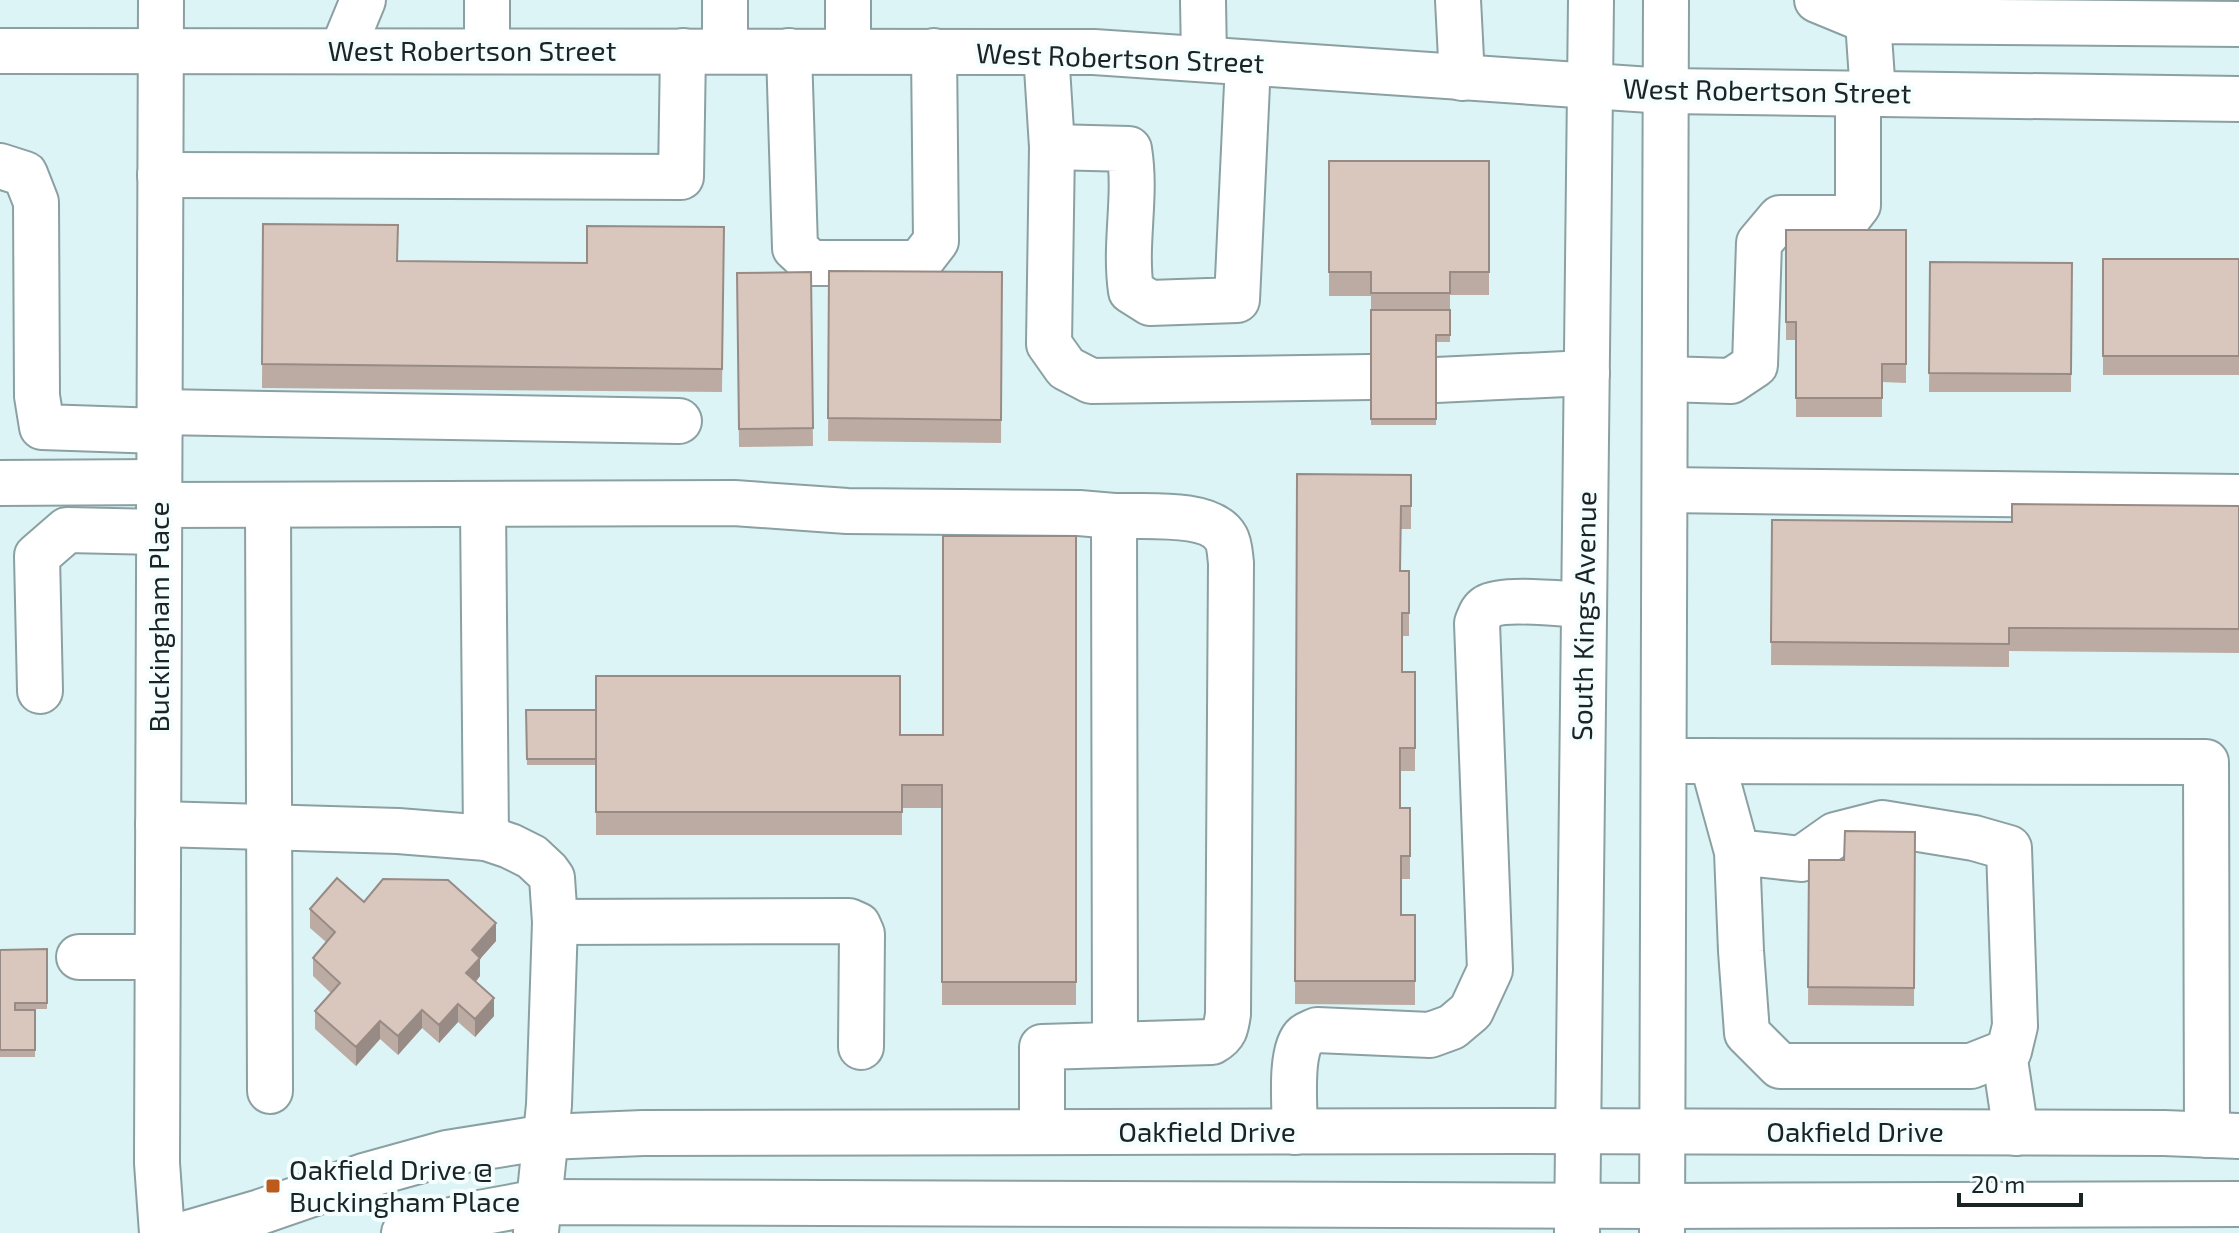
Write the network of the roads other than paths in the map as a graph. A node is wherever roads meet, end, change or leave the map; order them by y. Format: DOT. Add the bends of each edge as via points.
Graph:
graph roads {
  1 [pos="161,0"];
  2 [pos="363,0"];
  3 [pos="487,0"];
  4 [pos="725,0"];
  5 [pos="848,0"];
  6 [pos="1203,0"];
  7 [pos="1458,0"];
  8 [pos="1591,0"];
  9 [pos="1666,0"];
  10 [pos="1817,0"];
  11 [pos="1868,21"];
  12 [pos="2239,24"];
  13 [pos="0,51"];
  14 [pos="161,51"];
  15 [pos="342,51"];
  16 [pos="487,51"];
  17 [pos="704,51"];
  18 [pos="789,51"];
  19 [pos="848,51"];
  20 [pos="934,51"];
  21 [pos="1046,52"];
  22 [pos="1204,59"];
  23 [pos="1248,63"];
  24 [pos="1462,78"];
  25 [pos="1590,87"];
  26 [pos="1665,91"];
  27 [pos="1865,94"];
  28 [pos="2239,99"];
  29 [pos="1052,147"];
  30 [pos="0,166"];
  31 [pos="160,175"];
  32 [pos="1587,373"];
  33 [pos="1371,377"];
  34 [pos="1665,379"];
  35 [pos="1436,380"];
  36 [pos="160,421"];
  37 [pos="679,421"];
  38 [pos="0,483"];
  39 [pos="1665,490"];
  40 [pos="2239,497"];
  41 [pos="268,505"];
  42 [pos="483,505"];
  43 [pos="159,506"];
  44 [pos="1114,516"];
  45 [pos="1584,605"];
  46 [pos="40,691"];
  47 [pos="1664,761"];
  48 [pos="1712,761"];
  49 [pos="2223,761"];
  50 [pos="158,824"];
  51 [pos="270,827"];
  52 [pos="486,838"];
  53 [pos="1737,852"];
  54 [pos="555,922"];
  55 [pos="79,957"];
  56 [pos="157,957"];
  57 [pos="2010,1039"];
  58 [pos="1115,1045"];
  59 [pos="861,1047"];
  60 [pos="270,1091"];
  61 [pos="1042,1132"];
  62 [pos="1295,1132"];
  63 [pos="1578,1132"];
  64 [pos="1662,1132"];
  65 [pos="2016,1133"];
  66 [pos="2223,1135"];
  67 [pos="547,1137"];
  68 [pos="2239,1204"];
  69 [pos="537,1218"];
  70 [pos="1040,1219"];
  71 [pos="1577,1219"];
  72 [pos="1994,1219"];
  73 [pos="1662,1220"];
  74 [pos="162,1233"];
  75 [pos="188,1233"];
  76 [pos="404,1233"];
  1 -- 14 [label="street, Buckingham Place"];
  2 -- 15 [label="street"];
  3 -- 16 [label="street"];
  4 -- 17 [label="street"];
  5 -- 19 [label="street"];
  6 -- 22 [label="street"];
  7 -- 24 [label="street"];
  8 -- 25 [label="street, South Kings Avenue"];
  9 -- 26 [label="street"];
  10 -- 11 [label="street"];
  11 -- 12 [label="street"];
  11 -- 27 [label="street"];
  13 -- 14 [label="street, West Robertson Street"];
  14 -- 15 [label="street, West Robertson Street"];
  14 -- 31 [label="street, Buckingham Place"];
  15 -- 16 [label="street, West Robertson Street"];
  16 -- 17 [label="street, West Robertson Street"];
  17 -- 18 [label="street, West Robertson Street"];
  17 -- 31 [label="street" via="681,177"];
  18 -- 19 [label="street, West Robertson Street"];
  18 -- 20 [label="street" via="795,248 811,263 919,263 936,241"];
  19 -- 20 [label="street, West Robertson Street"];
  20 -- 21 [label="street, West Robertson Street"];
  21 -- 22 [label="street, West Robertson Street"];
  21 -- 29 [label="street"];
  22 -- 23 [label="street, West Robertson Street"];
  23 -- 24 [label="street, West Robertson Street"];
  23 -- 29 [label="street" via="1237,300 1150,303 1131,291 1129,149"];
  24 -- 25 [label="street, West Robertson Street"];
  25 -- 26 [label="street, West Robertson Street"];
  25 -- 32 [label="street, South Kings Avenue"];
  26 -- 27 [label="street, West Robertson Street"];
  26 -- 34 [label="street"];
  27 -- 28 [label="street, West Robertson Street"];
  27 -- 34 [label="street" via="1858,205 1848,218 1780,218 1759,243 1755,365 1731,381"];
  29 -- 33 [label="street" via="1049,344 1066,368 1091,381"];
  30 -- 36 [label="street" via="25,174 36,202 37,396 42,427"];
  31 -- 36 [label="street, Buckingham Place"];
  32 -- 35 [label="street"];
  32 -- 45 [label="street, South Kings Avenue"];
  34 -- 39 [label="street"];
  36 -- 37 [label="street"];
  36 -- 43 [label="street, Buckingham Place"];
  38 -- 43 [label="street"];
  39 -- 40 [label="street"];
  39 -- 47 [label="street"];
  41 -- 42 [label="street"];
  41 -- 43 [label="street"];
  41 -- 51 [label="street"];
  42 -- 44 [label="street" via="734,503 847,511"];
  42 -- 52 [label="street"];
  43 -- 46 [label="street" via="67,530 37,556"];
  43 -- 50 [label="street, Buckingham Place"];
  44 -- 58 [label="street"];
  44 -- 58 [label="street" via="1192,518 1215,526 1227,538 1231,563 1226,1030 1212,1042"];
  45 -- 62 [label="street" via="1507,602 1490,605 1477,623 1490,970 1471,1011 1452,1027 1430,1035 1317,1030 1305,1036 1296,1062"];
  45 -- 63 [label="street, South Kings Avenue"];
  47 -- 48 [label="street"];
  47 -- 64 [label="street"];
  48 -- 49 [label="street"];
  48 -- 53 [label="street"];
  49 -- 66 [label="street"];
  50 -- 51 [label="street"];
  50 -- 56 [label="street, Buckingham Place"];
  51 -- 52 [label="street"];
  51 -- 60 [label="street"];
  52 -- 54 [label="street" via="532,857 547,871"];
  53 -- 57 [label="street" via="1747,1033 1780,1066 1971,1066"];
  53 -- 57 [label="street" via="1801,859 1835,835 1882,823 2009,848"];
  54 -- 59 [label="street" via="849,921 862,934"];
  54 -- 67 [label="street"];
  55 -- 56 [label="street"];
  56 -- 74 [label="street, Buckingham Place"];
  57 -- 65 [label="street"];
  58 -- 61 [label="street" via="1042,1047"];
  61 -- 62 [label="street, Oakfield Drive"];
  61 -- 67 [label="street, Oakfield Drive"];
  62 -- 63 [label="street, Oakfield Drive"];
  63 -- 64 [label="street, Oakfield Drive"];
  63 -- 71 [label="street, South Kings Avenue"];
  64 -- 65 [label="street, Oakfield Drive"];
  64 -- 73 [label="street"];
  65 -- 66 [label="street, Oakfield Drive"];
  67 -- 69 [label="street"];
  67 -- 75 [label="street, Oakfield Drive" via="447,1153"];
  68 -- 72 [label="street"];
  69 -- 70 [label="street"];
  69 -- 76 [label="street" via="474,1214"];
  70 -- 71 [label="street"];
  71 -- 73 [label="street"];
  72 -- 73 [label="street"];
}
